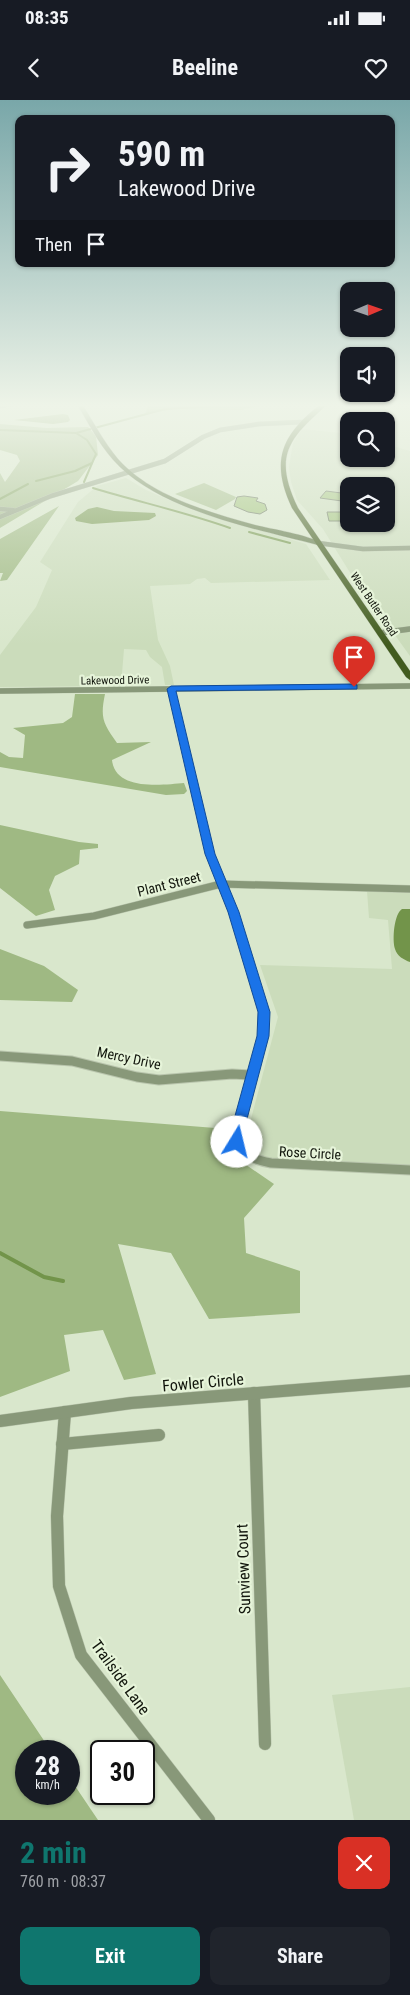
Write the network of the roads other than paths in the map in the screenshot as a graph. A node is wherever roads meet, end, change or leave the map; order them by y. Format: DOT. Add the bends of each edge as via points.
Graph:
graph roads {
  1 [pos="91,484"];
  2 [pos="146,484"];
  3 [pos="285,484"];
  4 [pos="0,509"];
  5 [pos="15,510"];
  6 [pos="0,517"];
  7 [pos="318,543"];
  8 [pos="410,548"];
  9 [pos="410,629"];
  10 [pos="380,633"];
  11 [pos="410,677"];
  12 [pos="410,686"];
  13 [pos="171,689"];
  14 [pos="0,691"];
  15 [pos="221,884"];
  16 [pos="410,889"];
  17 [pos="26,925"];
  18 [pos="0,1056"];
  19 [pos="252,1075"];
  20 [pos="410,1170"];
  21 [pos="410,1381"];
  22 [pos="254,1393"];
  23 [pos="65,1412"];
  24 [pos="0,1421"];
  25 [pos="159,1435"];
  26 [pos="62,1444"];
  27 [pos="265,1744"];
  28 [pos="209,1820"];
  1 -- 5 [label="street"];
  2 -- 7 [label="main road" via="182,502"];
  3 -- 7 [label="main road, West Butler Road" via="290,499"];
  4 -- 5 [label="street"];
  5 -- 6 [label="street"];
  7 -- 8 [label="street" via="363,549"];
  7 -- 10 [label="main road, West Butler Road"];
  9 -- 10 [label="street"];
  10 -- 11 [label="main road, West Butler Road"];
  12 -- 13 [label="street, Lakewood Drive"];
  13 -- 14 [label="street, Lakewood Drive"];
  13 -- 15 [label="street, Rose Circle" via="210,854"];
  15 -- 16 [label="street, Plant Street"];
  15 -- 17 [label="street, Plant Street" via="94,916"];
  15 -- 19 [label="street, Rose Circle" via="264,1012 263,1036"];
  18 -- 19 [label="street, Mercy Drive" via="72,1060 159,1080"];
  19 -- 20 [label="street, Rose Circle" via="236,1138 240,1149 252,1159 271,1163"];
  21 -- 22 [label="street, Fowler Circle"];
  22 -- 23 [label="street, Fowler Circle"];
  22 -- 27 [label="street, Sunview Court"];
  23 -- 24 [label="street, Fowler Circle"];
  23 -- 26 [label="street, Trailside Lane"];
  25 -- 26 [label="street"];
  26 -- 28 [label="street, Trailside Lane" via="57,1516 59,1586 81,1655"];
}
